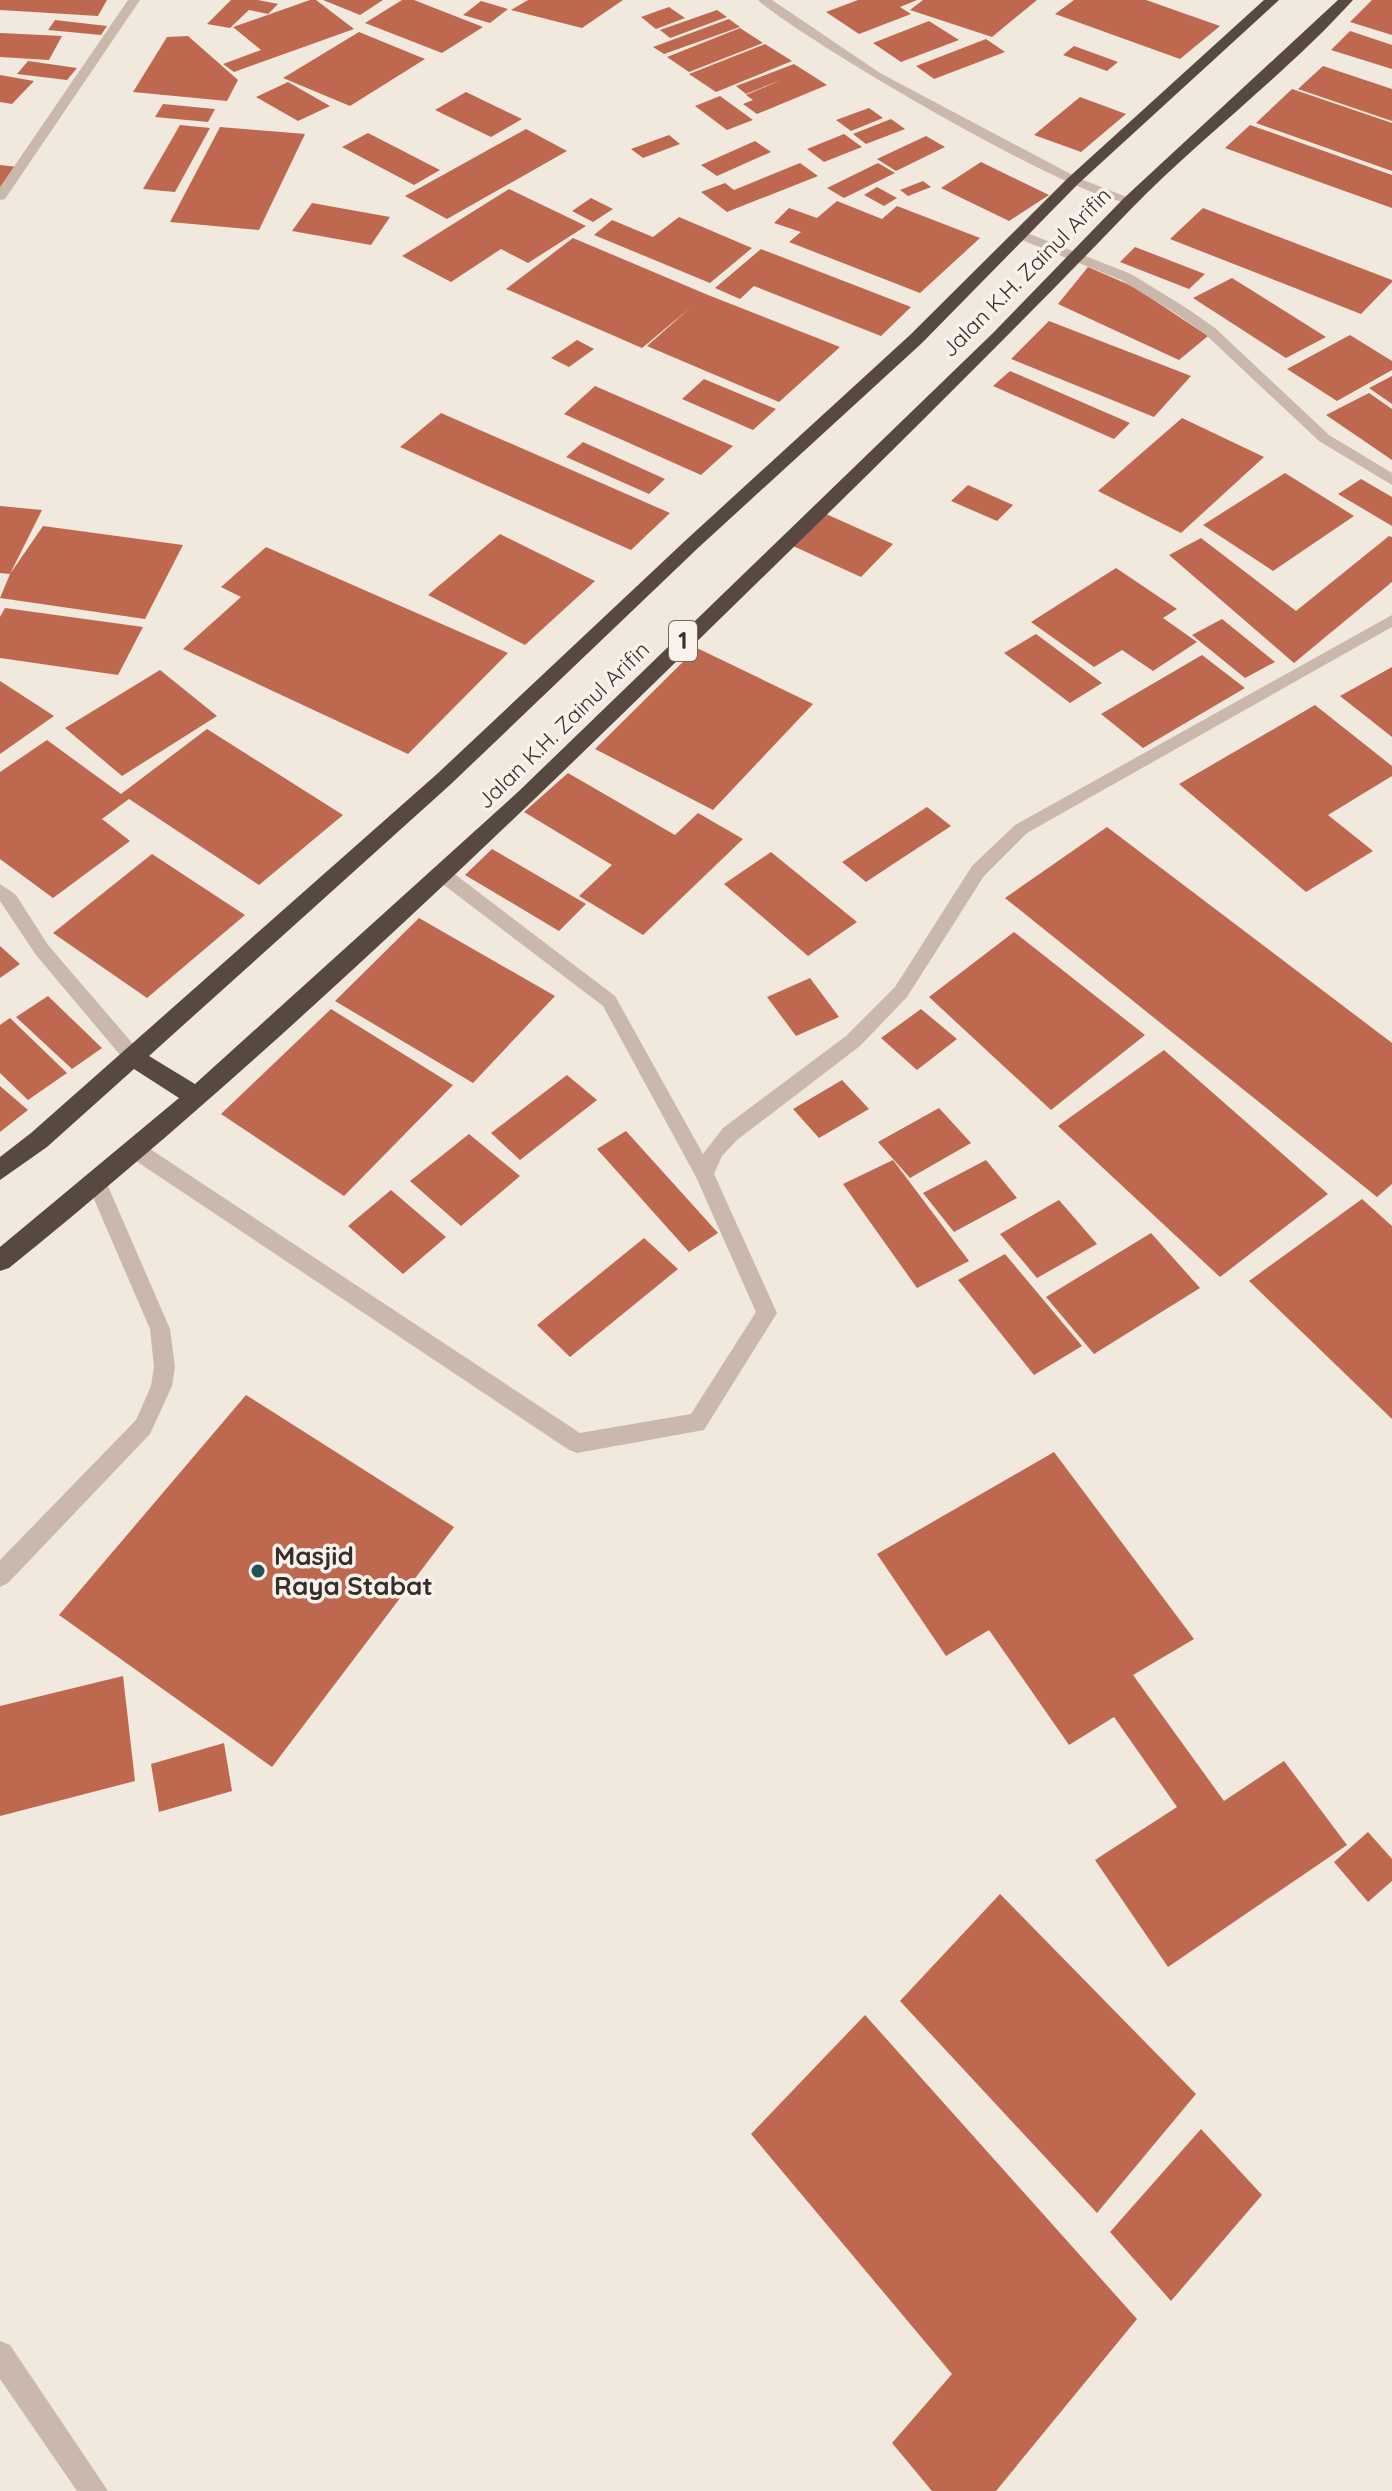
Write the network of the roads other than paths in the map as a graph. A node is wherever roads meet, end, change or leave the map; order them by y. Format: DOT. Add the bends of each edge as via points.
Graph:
graph roads {
  1 [pos="134,0"];
  2 [pos="764,0"];
  3 [pos="1272,0"];
  4 [pos="1346,0"];
  5 [pos="1073,181"];
  6 [pos="0,196"];
  7 [pos="1130,201"];
  8 [pos="1022,235"];
  9 [pos="1078,256"];
  10 [pos="1392,480"];
  11 [pos="1392,620"];
  12 [pos="442,874"];
  13 [pos="0,891"];
  14 [pos="133,1057"];
  15 [pos="196,1097"];
  16 [pos="134,1149"];
  17 [pos="0,1170"];
  18 [pos="704,1174"];
  19 [pos="97,1183"];
  20 [pos="0,1261"];
  21 [pos="0,1576"];
  22 [pos="0,2355"];
  23 [pos="94,2491"];
  1 -- 6 [label="street"];
  2 -- 5 [label="street" via="876,76"];
  3 -- 5 [label="highway, Jalan K.H. Zainul Arifin"];
  4 -- 7 [label="highway, Jalan K.H. Zainul Arifin / 1"];
  5 -- 7 [label="street"];
  5 -- 8 [label="highway, Jalan K.H. Zainul Arifin"];
  7 -- 9 [label="highway, Jalan K.H. Zainul Arifin / 1"];
  8 -- 9 [label="street"];
  8 -- 14 [label="highway, Jalan K.H. Zainul Arifin" via="444,779"];
  9 -- 10 [label="street" via="1126,277 1201,324 1324,438"];
  9 -- 12 [label="highway, Jalan K.H. Zainul Arifin / 1"];
  11 -- 18 [label="street" via="1021,829 978,871 901,992 853,1041 730,1134 714,1151"];
  12 -- 15 [label="highway, Jalan K.H. Zainul Arifin / 1"];
  12 -- 18 [label="street" via="609,1001"];
  13 -- 14 [label="street" via="42,950"];
  14 -- 15 [label="highway"];
  14 -- 17 [label="highway, Jalan K.H. Zainul Arifin"];
  15 -- 16 [label="highway, Jalan K.H. Zainul Arifin / 1"];
  16 -- 18 [label="street" via="577,1443 697,1423 767,1313"];
  16 -- 19 [label="highway, Jalan K.H. Zainul Arifin / 1"];
  19 -- 20 [label="highway, Jalan K.H. Zainul Arifin / 1"];
  19 -- 21 [label="street" via="157,1314 165,1379 143,1427"];
  22 -- 23 [label="street"];
}
